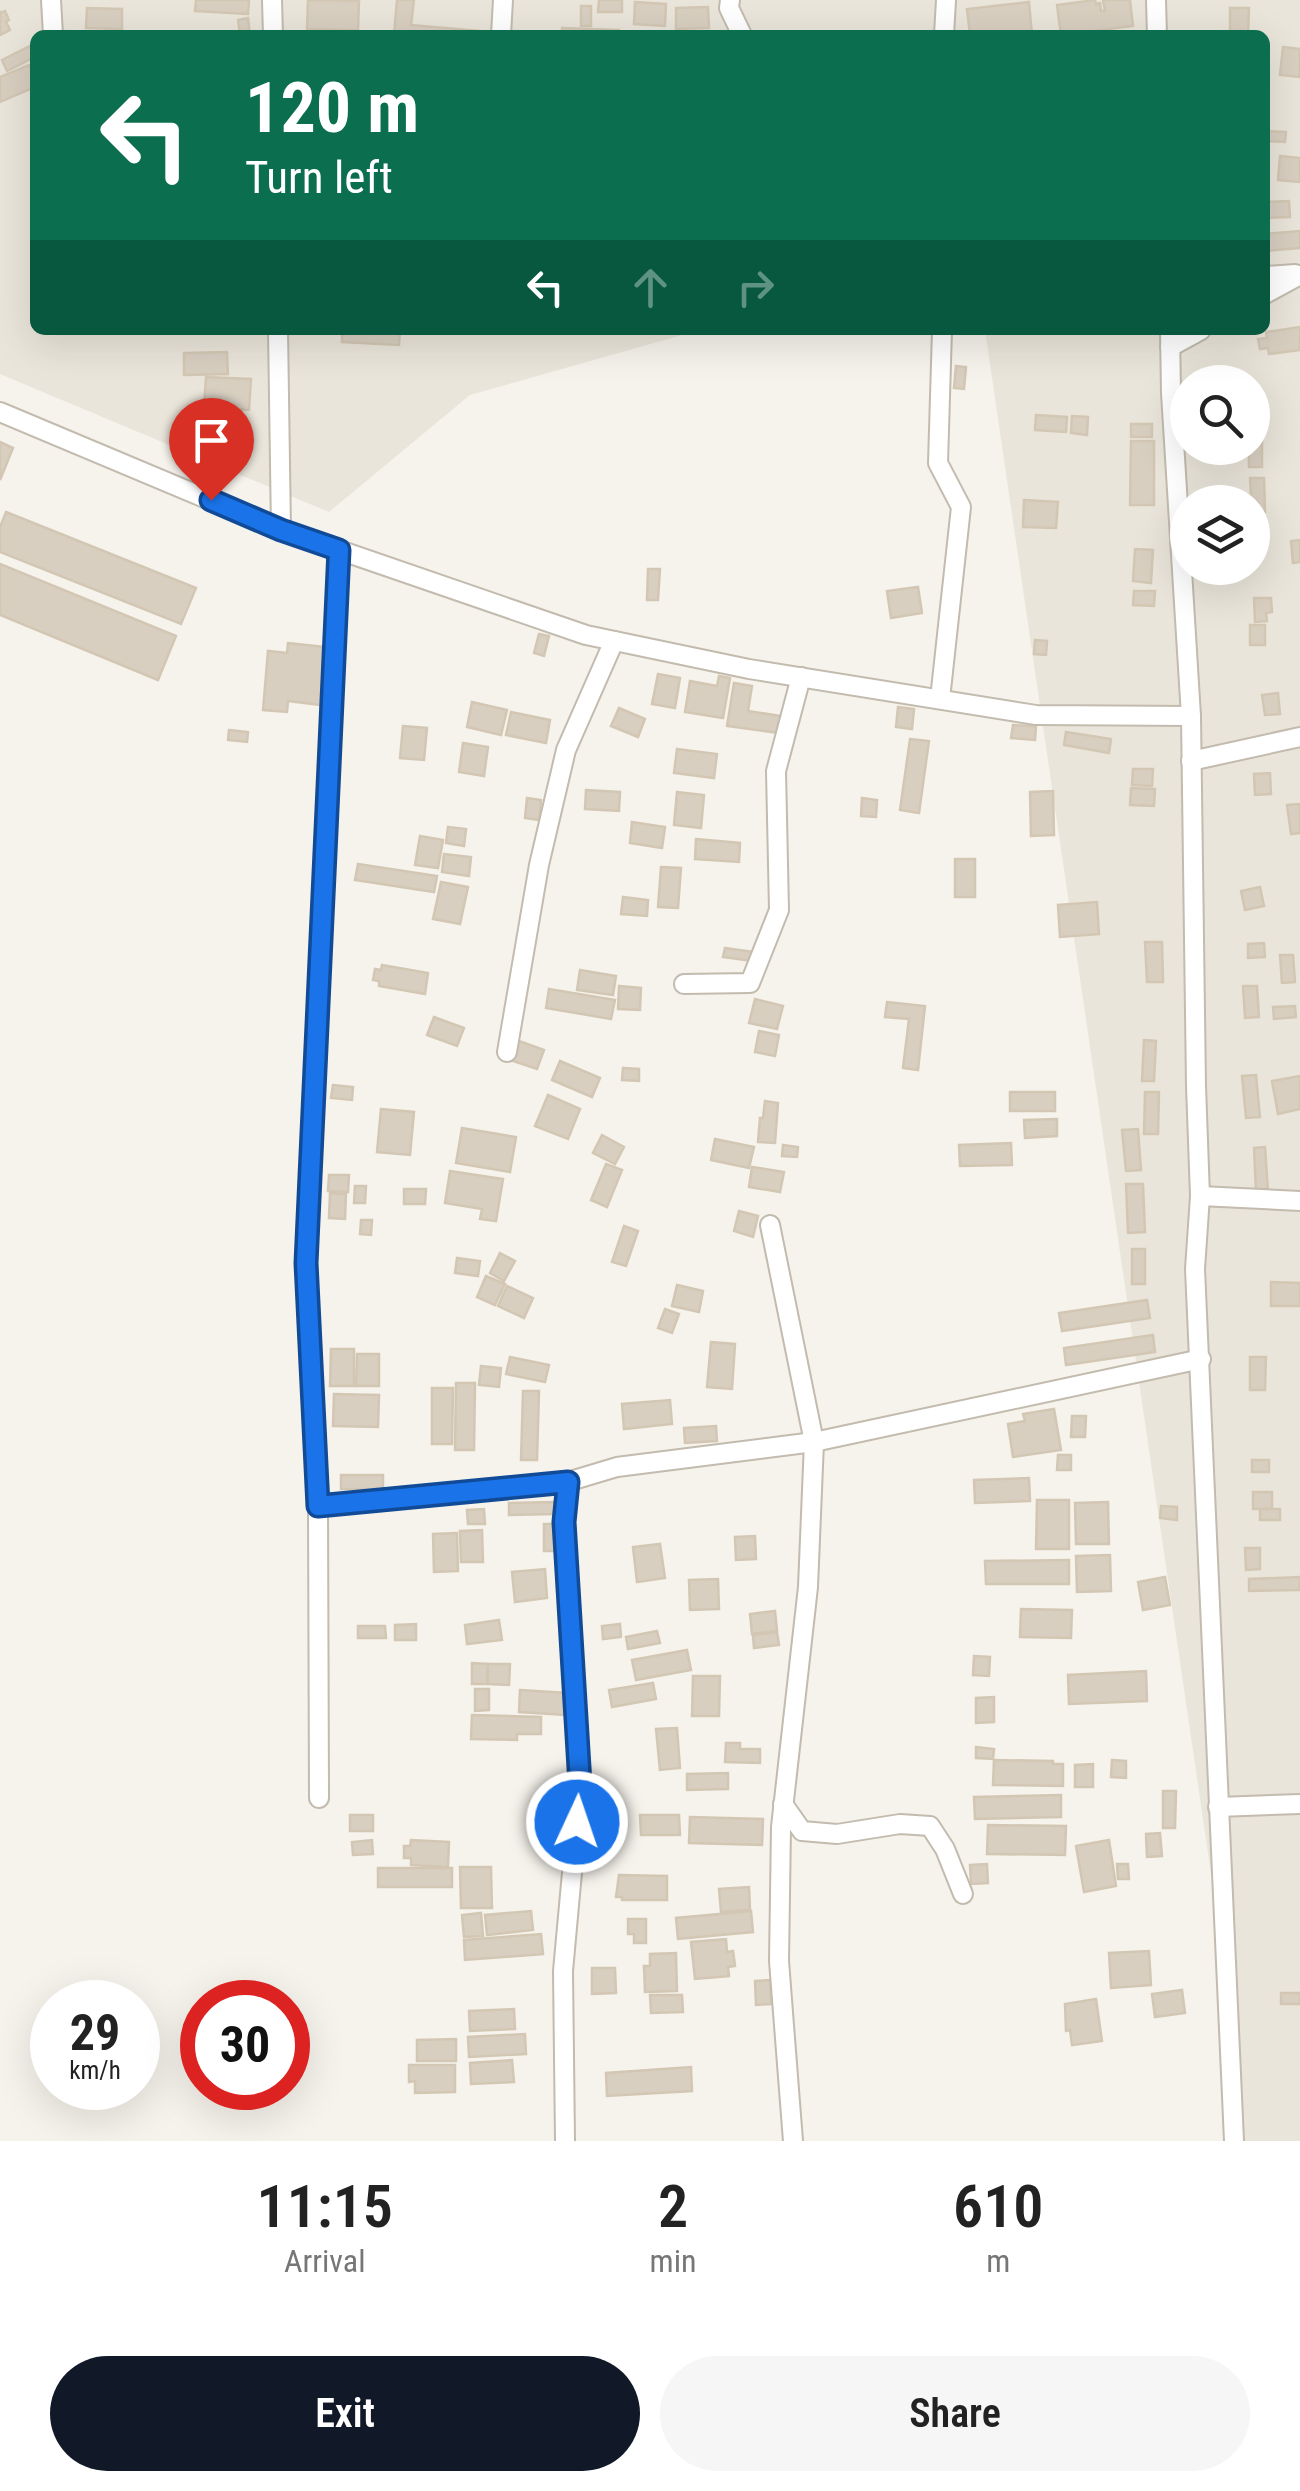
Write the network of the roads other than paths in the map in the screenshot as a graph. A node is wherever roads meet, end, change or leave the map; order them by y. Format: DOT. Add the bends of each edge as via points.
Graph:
graph roads {
  1 [pos="52,0"];
  2 [pos="272,0"];
  3 [pos="503,0"];
  4 [pos="730,0"];
  5 [pos="946,0"];
  6 [pos="1156,0"];
  7 [pos="53,30"];
  8 [pos="273,30"];
  9 [pos="501,30"];
  10 [pos="740,30"];
  11 [pos="944,30"];
  12 [pos="1156,30"];
  13 [pos="1300,274"];
  14 [pos="1270,276"];
  15 [pos="1270,291"];
  16 [pos="278,335"];
  17 [pos="942,335"];
  18 [pos="1170,338"];
  19 [pos="0,412"];
  20 [pos="281,530"];
  21 [pos="339,550"];
  22 [pos="614,641"];
  23 [pos="801,677"];
  24 [pos="940,699"];
  25 [pos="1191,716"];
  26 [pos="1300,737"];
  27 [pos="1191,761"];
  28 [pos="684,984"];
  29 [pos="507,1052"];
  30 [pos="1200,1196"];
  31 [pos="1300,1201"];
  32 [pos="770,1225"];
  33 [pos="1201,1359"];
  34 [pos="814,1442"];
  35 [pos="568,1482"];
  36 [pos="318,1506"];
  37 [pos="319,1798"];
  38 [pos="783,1804"];
  39 [pos="1300,1804"];
  40 [pos="1218,1807"];
  41 [pos="962,1894"];
  42 [pos="566,2141"];
  43 [pos="793,2141"];
  44 [pos="1234,2141"];
  1 -- 7 [label="street"];
  2 -- 8 [label="street"];
  3 -- 9 [label="street"];
  4 -- 10 [label="street"];
  5 -- 11 [label="street"];
  6 -- 12 [label="street"];
  13 -- 14 [label="street"];
  13 -- 15 [label="street"];
  16 -- 20 [label="street"];
  17 -- 24 [label="street" via="938,463 961,506"];
  18 -- 25 [label="street"];
  19 -- 20 [label="street"];
  20 -- 21 [label="street"];
  21 -- 22 [label="street"];
  21 -- 36 [label="street" via="306,1263"];
  22 -- 23 [label="street"];
  22 -- 29 [label="street" via="566,750"];
  23 -- 24 [label="street"];
  23 -- 28 [label="street" via="776,771 778,910 750,983"];
  24 -- 25 [label="street" via="1036,715"];
  25 -- 27 [label="street"];
  26 -- 27 [label="street"];
  27 -- 30 [label="street"];
  30 -- 31 [label="street"];
  30 -- 33 [label="street" via="1195,1269"];
  32 -- 34 [label="street"];
  33 -- 34 [label="street"];
  33 -- 40 [label="street"];
  34 -- 35 [label="street" via="617,1467"];
  34 -- 38 [label="street" via="808,1586"];
  35 -- 36 [label="street"];
  35 -- 42 [label="street" via="564,1522 580,1784 563,1971"];
  36 -- 37 [label="street"];
  38 -- 41 [label="street" via="802,1830 837,1834 930,1826"];
  38 -- 43 [label="street" via="779,1961"];
  39 -- 40 [label="street"];
  40 -- 44 [label="street"];
}
